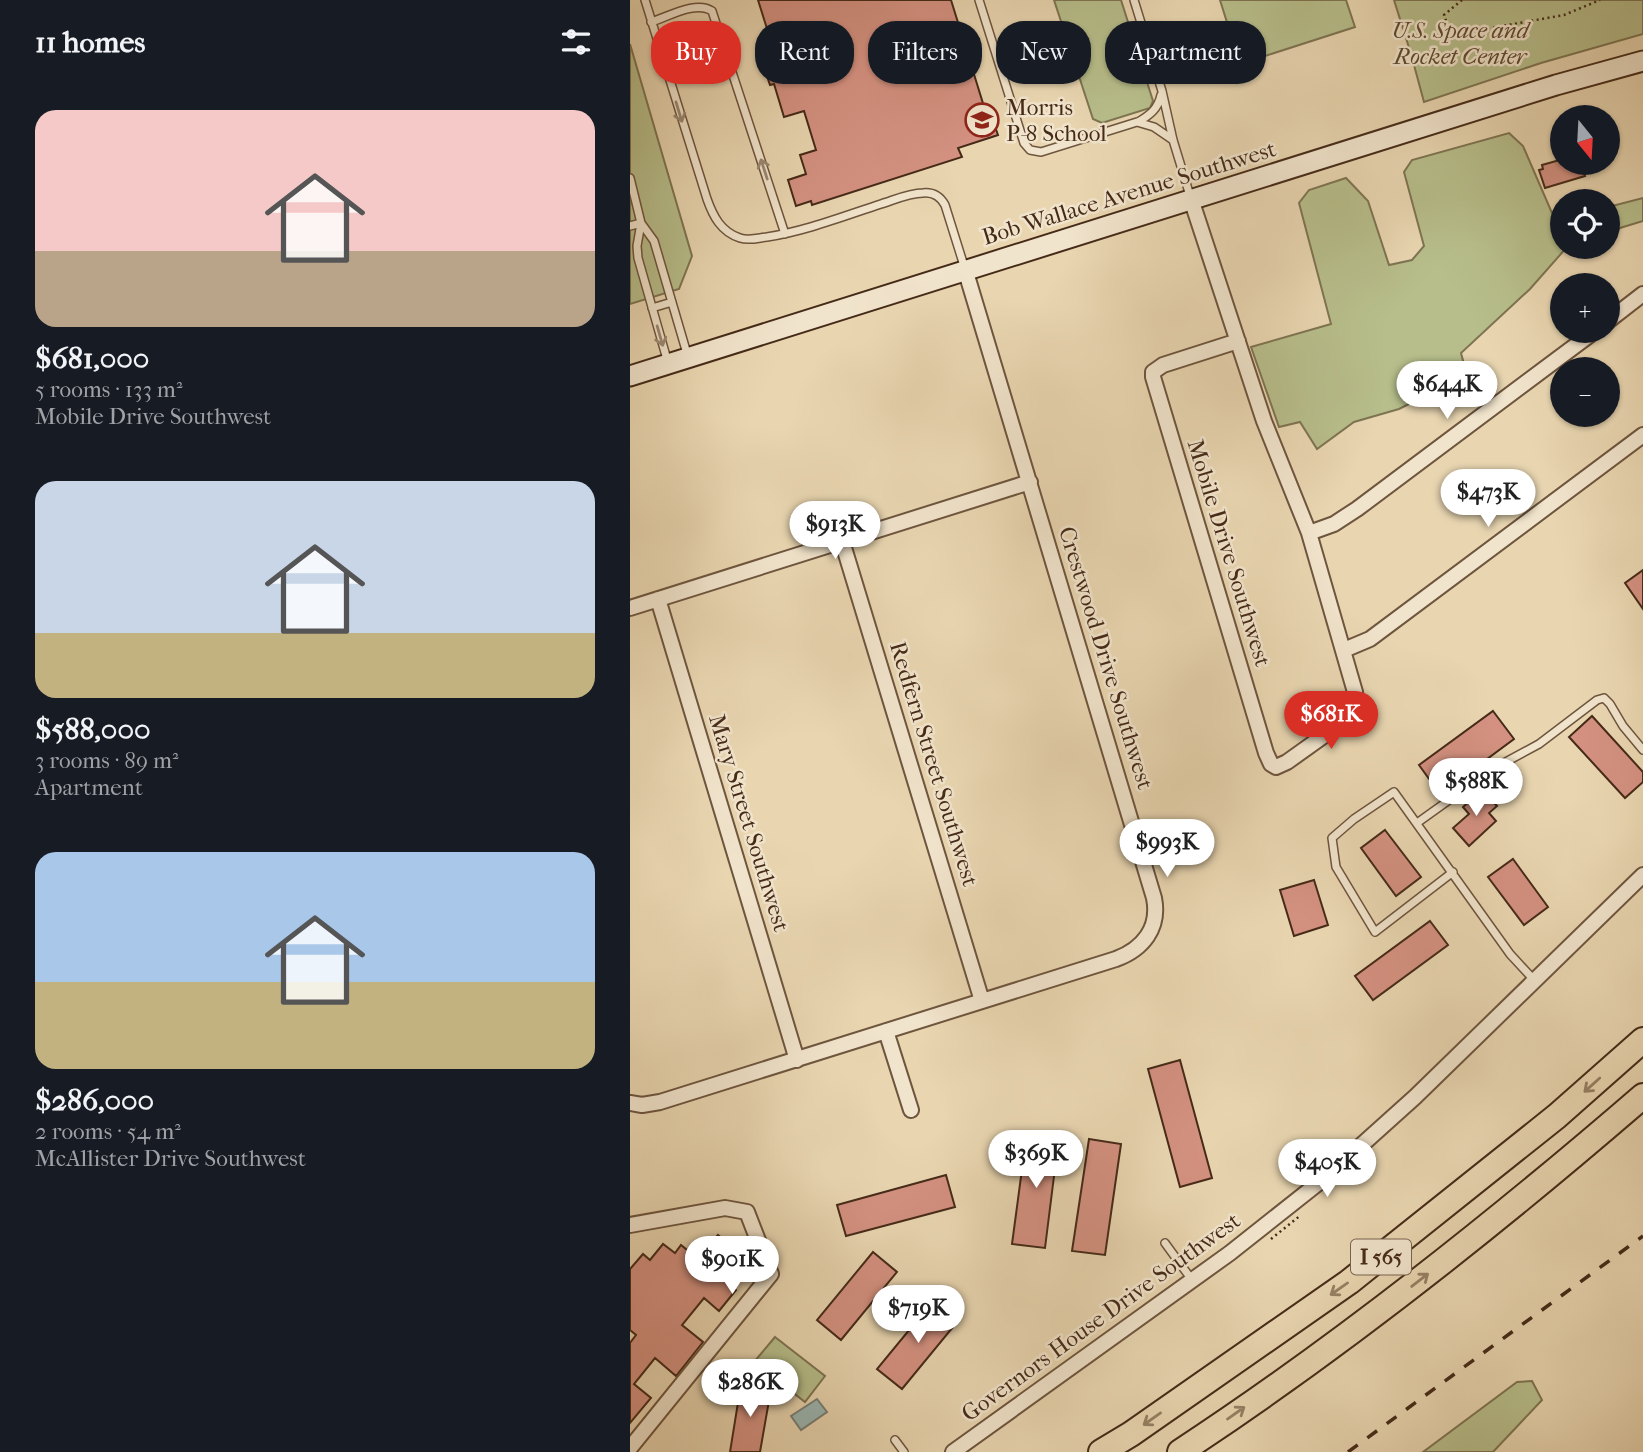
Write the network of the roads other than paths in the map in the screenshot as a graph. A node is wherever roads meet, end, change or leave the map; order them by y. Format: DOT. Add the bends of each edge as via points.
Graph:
graph roads {
  1 [pos="645,0"];
  2 [pos="979,0"];
  3 [pos="1133,0"];
  4 [pos="654,21"];
  5 [pos="715,21"];
  6 [pos="651,22"];
  7 [pos="1643,61"];
  8 [pos="671,84"];
  9 [pos="736,84"];
  10 [pos="1162,91"];
  11 [pos="1137,122"];
  12 [pos="1173,140"];
  13 [pos="630,178"];
  14 [pos="1191,199"];
  15 [pos="641,223"];
  16 [pos="630,226"];
  17 [pos="785,234"];
  18 [pos="965,270"];
  19 [pos="1643,294"];
  20 [pos="672,302"];
  21 [pos="652,308"];
  22 [pos="1620,312"];
  23 [pos="1238,341"];
  24 [pos="1579,343"];
  25 [pos="688,358"];
  26 [pos="668,364"];
  27 [pos="630,376"];
  28 [pos="1643,435"];
  29 [pos="1030,482"];
  30 [pos="1309,533"];
  31 [pos="842,541"];
  32 [pos="658,599"];
  33 [pos="630,608"];
  34 [pos="1345,650"];
  35 [pos="1643,750"];
  36 [pos="1417,823"];
  37 [pos="1453,872"];
  38 [pos="1643,876"];
  39 [pos="1535,981"];
  40 [pos="982,1001"];
  41 [pos="886,1031"];
  42 [pos="1643,1040"];
  43 [pos="797,1060"];
  44 [pos="1643,1096"];
  45 [pos="630,1103"];
  46 [pos="911,1110"];
  47 [pos="630,1225"];
  48 [pos="1166,1243"];
  49 [pos="1192,1280"];
  50 [pos="895,1440"];
  51 [pos="630,1448"];
  52 [pos="904,1452"];
  53 [pos="953,1452"];
  54 [pos="1101,1452"];
  55 [pos="1180,1452"];
  1 -- 6 [label="lane"];
  2 -- 11 [label="lane" via="1030,150 1041,152"];
  3 -- 10 [label="lane"];
  5 -- 4 [label="lane, one-way" via="712,11 698,7"];
  7 -- 14 [label="main road, Bob Wallace Avenue Southwest"];
  8 -- 17 [label="lane, one-way" via="715,219 741,238"];
  17 -- 9 [label="lane, one-way"];
  10 -- 11 [label="lane" via="1158,107"];
  10 -- 12 [label="lane"];
  11 -- 12 [label="lane"];
  12 -- 14 [label="lane"];
  13 -- 15 [label="lane"];
  14 -- 18 [label="main road, Bob Wallace Avenue Southwest"];
  14 -- 23 [label="street, Mobile Drive Southwest"];
  15 -- 16 [label="lane"];
  15 -- 20 [label="lane" via="654,241"];
  15 -- 21 [label="lane" via="638,258"];
  17 -- 18 [label="lane" via="925,192 939,196 945,205"];
  18 -- 25 [label="main road, Bob Wallace Avenue Southwest"];
  18 -- 29 [label="street, Crestwood Drive Southwest"];
  19 -- 22 [label="street"];
  20 -- 21 [label="lane"];
  20 -- 25 [label="lane"];
  21 -- 26 [label="lane, one-way"];
  23 -- 30 [label="street, Mobile Drive Southwest"];
  23 -- 34 [label="street, Mobile Drive Southwest" via="1163,365 1153,377 1271,764 1287,762 1354,711 1356,698"];
  24 -- 30 [label="street" via="1357,509"];
  25 -- 26 [label="main road, Bob Wallace Avenue Southwest"];
  26 -- 27 [label="main road, Bob Wallace Avenue Southwest"];
  28 -- 34 [label="street" via="1370,639"];
  29 -- 31 [label="street"];
  29 -- 40 [label="street, Crestwood Drive Southwest" via="1156,915 1146,939 1124,956"];
  30 -- 34 [label="street, Mobile Drive Southwest"];
  31 -- 32 [label="street"];
  31 -- 40 [label="street, Redfern Street Southwest"];
  32 -- 33 [label="street"];
  32 -- 43 [label="street, Mary Street Southwest"];
  35 -- 36 [label="lane" via="1610,704 1604,698 1597,700 1539,744 1491,770"];
  36 -- 37 [label="lane"];
  36 -- 37 [label="lane" via="1394,792 1332,838 1336,867 1375,932"];
  37 -- 39 [label="lane" via="1510,954"];
  38 -- 39 [label="street, Governors House Drive Southwest"];
  39 -- 49 [label="street, Governors House Drive Southwest" via="1359,1149"];
  40 -- 41 [label="street, Crestwood Drive Southwest"];
  41 -- 43 [label="street, Crestwood Drive Southwest"];
  41 -- 46 [label="street"];
  42 -- 54 [label="highway, I 565, one-way" via="1558,1116 1349,1282"];
  43 -- 45 [label="street, Crestwood Drive Southwest" via="660,1102"];
  55 -- 44 [label="highway, I 565, one-way" via="1416,1283"];
  47 -- 51 [label="street" via="725,1208 747,1212 771,1274"];
  48 -- 49 [label="lane"];
  49 -- 53 [label="street, Governors House Drive Southwest"];
  50 -- 52 [label="lane"];
}
